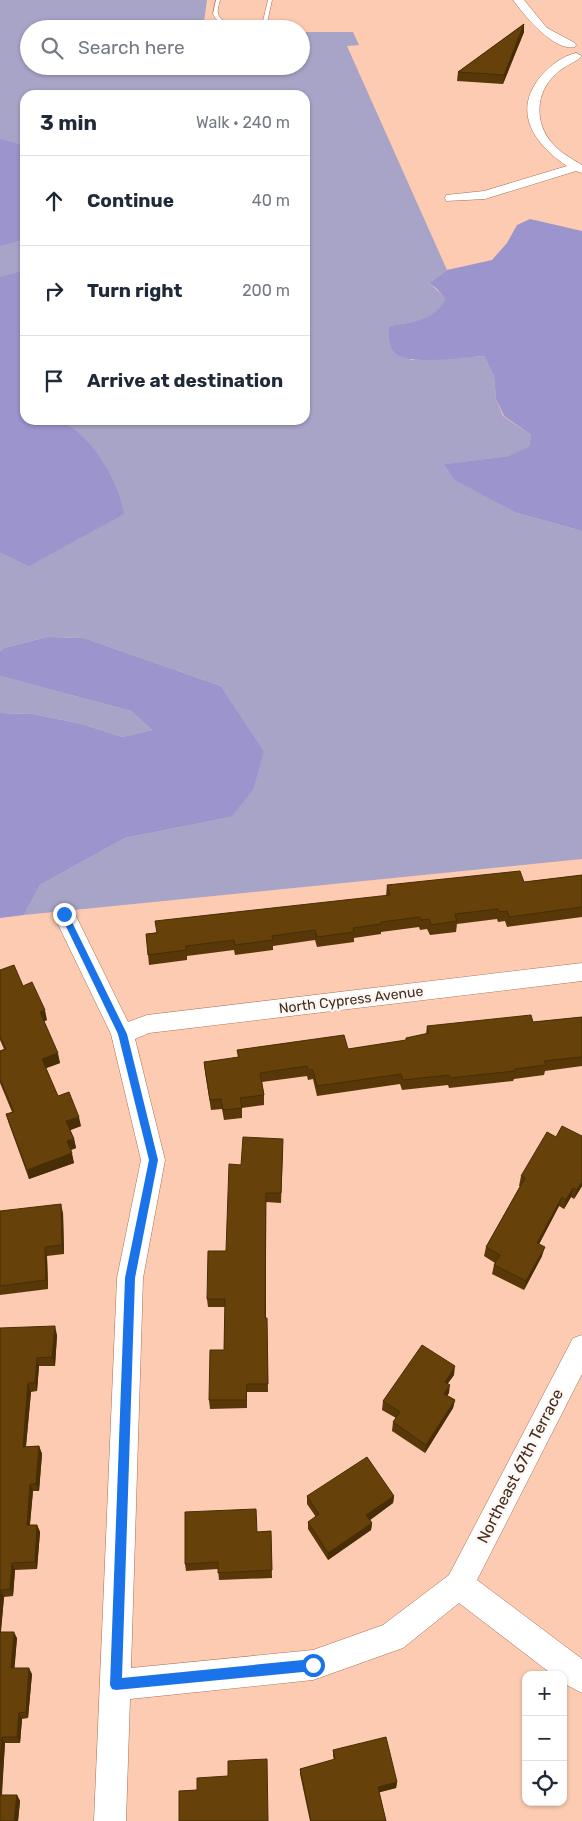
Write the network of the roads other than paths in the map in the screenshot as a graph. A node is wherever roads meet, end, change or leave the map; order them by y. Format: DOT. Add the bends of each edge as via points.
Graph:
graph roads {
  1 [pos="218,0"];
  2 [pos="270,0"];
  3 [pos="518,0"];
  4 [pos="530,0"];
  5 [pos="218,20"];
  6 [pos="265,20"];
  7 [pos="578,43"];
  8 [pos="579,57"];
  9 [pos="579,168"];
  10 [pos="451,198"];
  11 [pos="64,914"];
  12 [pos="582,972"];
  13 [pos="122,1034"];
  14 [pos="582,1347"];
  15 [pos="459,1586"];
  16 [pos="582,1678"];
  17 [pos="116,1685"];
  18 [pos="110,1821"];
  1 -- 5 [label="lane" via="215,12"];
  2 -- 6 [label="lane"];
  3 -- 7 [label="street" via="543,30"];
  4 -- 7 [label="street" via="545,20"];
  7 -- 8 [label="street" via="568,50"];
  8 -- 9 [label="street" via="554,67 544,77 537,88 534,106 537,127 548,146"];
  9 -- 10 [label="street" via="485,195"];
  11 -- 13 [label="street"];
  12 -- 13 [label="street, North Cypress Avenue" via="147,1024"];
  13 -- 17 [label="street" via="153,1160 130,1278"];
  14 -- 15 [label="street, Northeast 67th Terrace"];
  15 -- 16 [label="street"];
  15 -- 17 [label="street" via="392,1637 313,1665"];
  17 -- 18 [label="street"];
}
